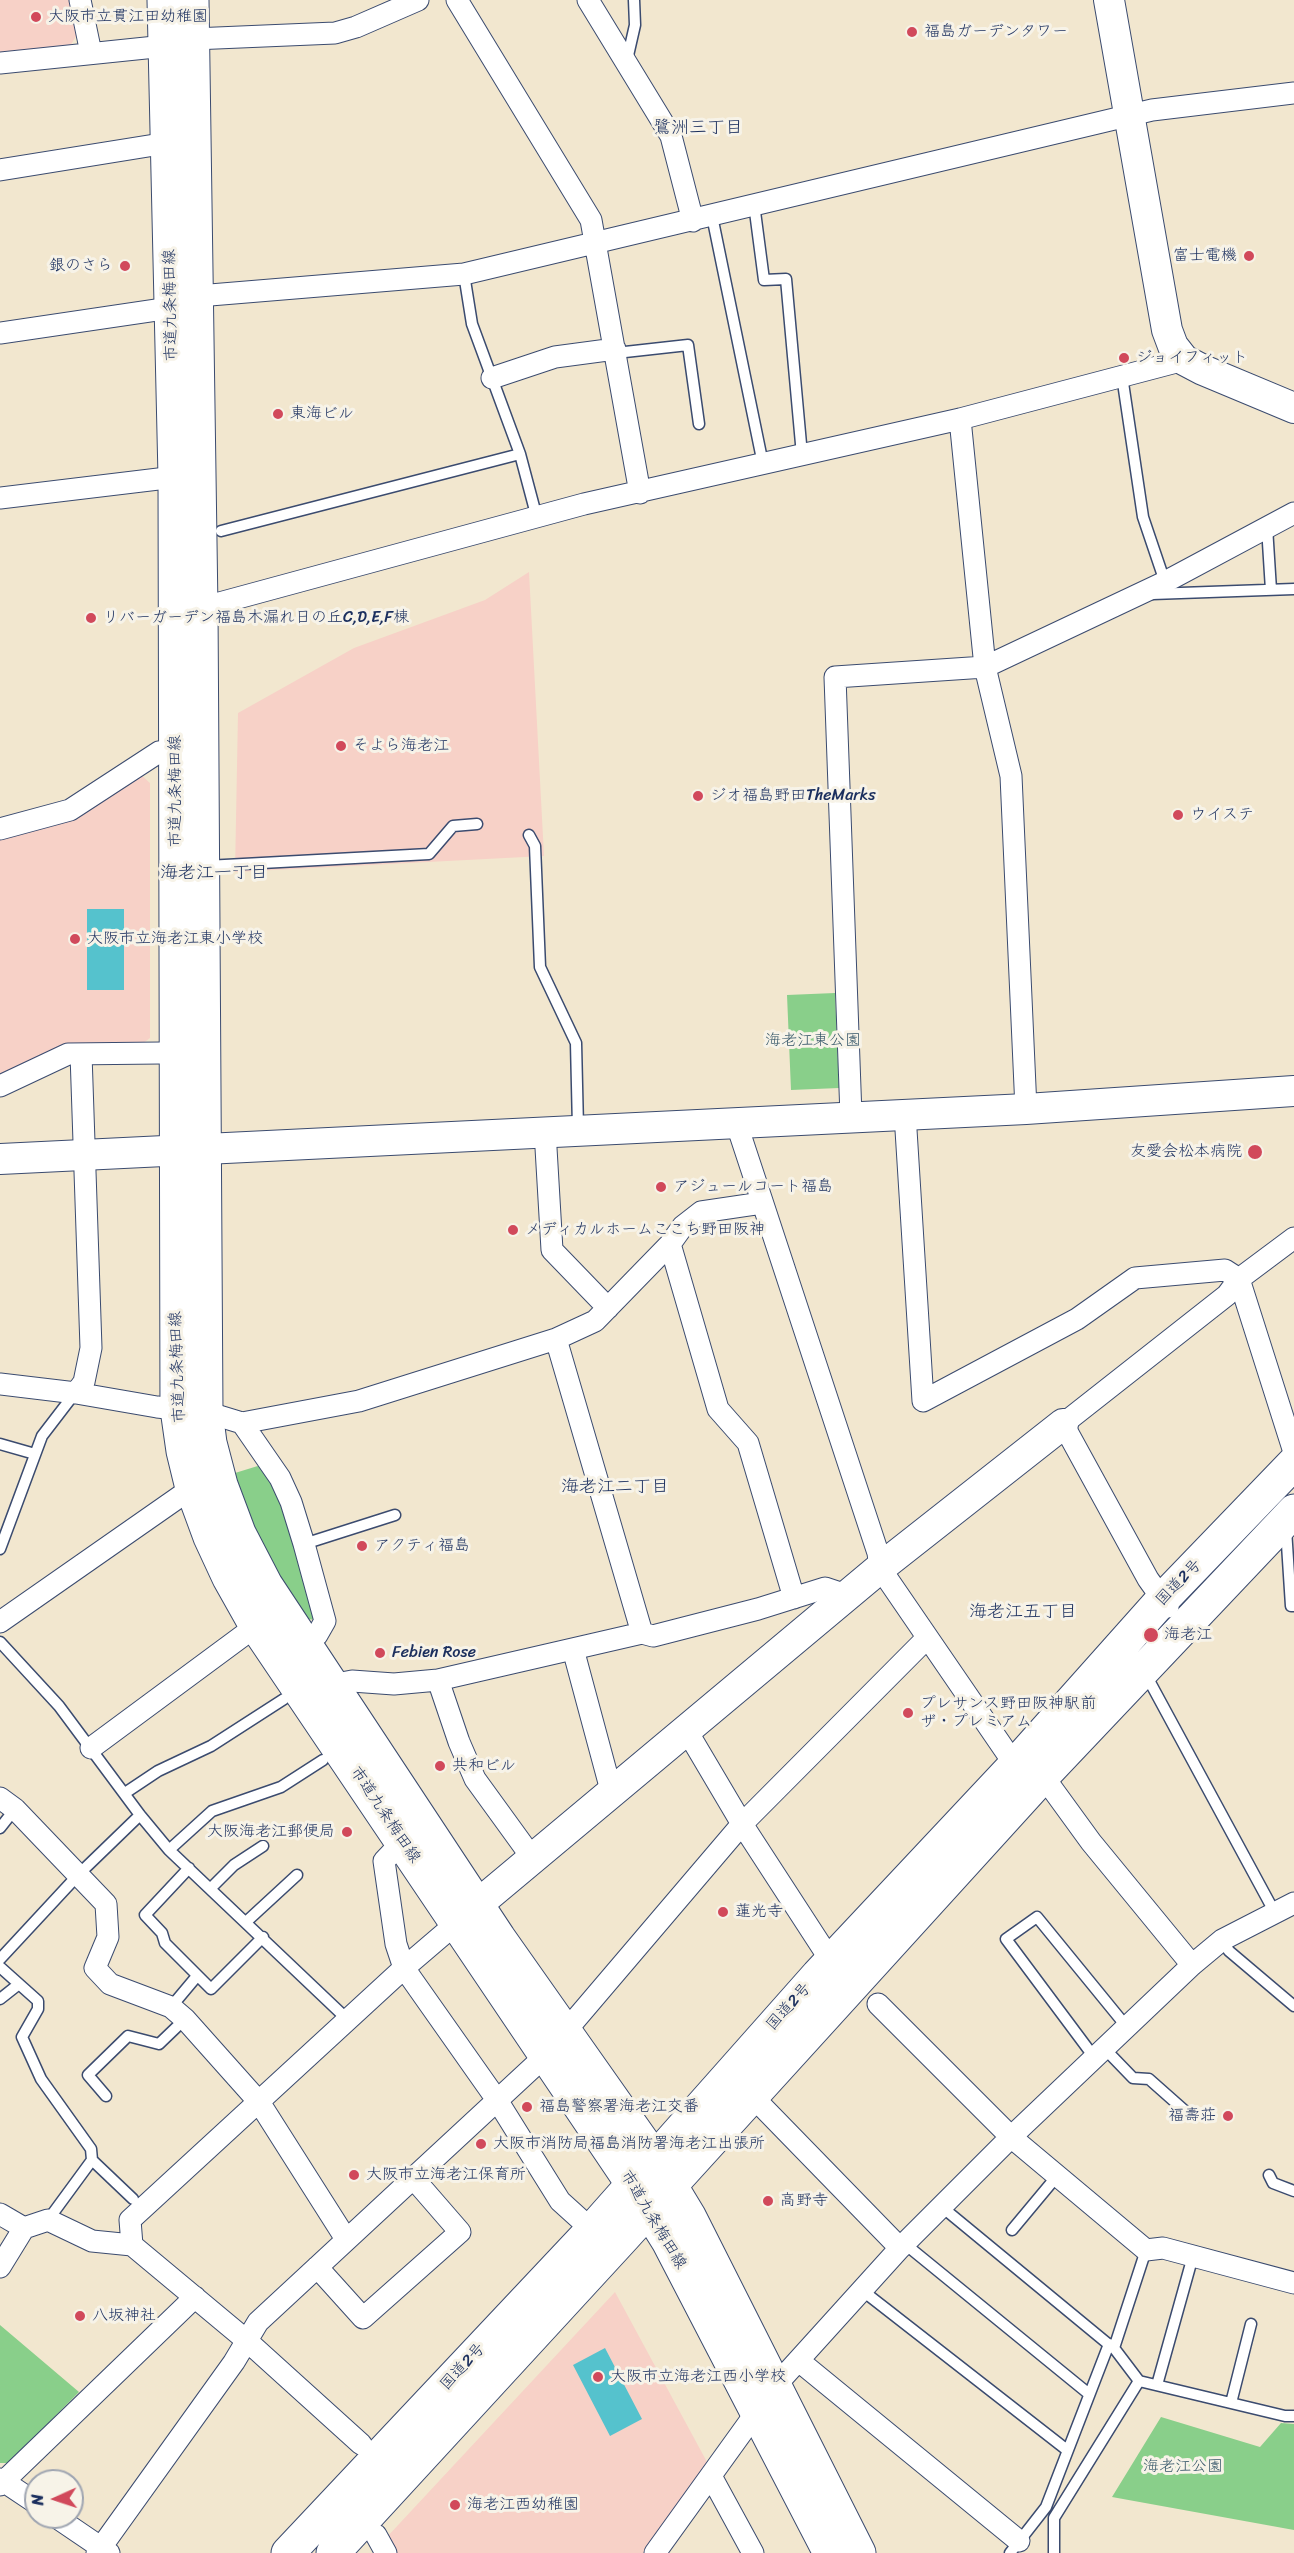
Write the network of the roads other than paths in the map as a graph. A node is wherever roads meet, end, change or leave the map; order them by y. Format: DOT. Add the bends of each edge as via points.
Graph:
graph roads {
  1 [pos="80,0"];
  2 [pos="164,0"];
  3 [pos="192,0"];
  4 [pos="418,0"];
  5 [pos="457,0"];
  6 [pos="588,0"];
  7 [pos="634,0"];
  8 [pos="1109,0"];
  9 [pos="179,43"];
  10 [pos="91,53"];
  11 [pos="0,63"];
  12 [pos="627,63"];
  13 [pos="1294,93"];
  14 [pos="1130,117"];
  15 [pos="167,143"];
  16 [pos="0,170"];
  17 [pos="754,204"];
  18 [pos="702,218"];
  19 [pos="597,243"];
  20 [pos="464,274"];
  21 [pos="184,302"];
  22 [pos="0,333"];
  23 [pos="615,349"];
  24 [pos="1184,360"];
  25 [pos="1122,376"];
  26 [pos="492,378"];
  27 [pos="1294,408"];
  28 [pos="960,419"];
  29 [pos="699,424"];
  30 [pos="520,454"];
  31 [pos="802,455"];
  32 [pos="763,464"];
  33 [pos="175,477"];
  34 [pos="640,493"];
  35 [pos="0,498"];
  36 [pos="1294,513"];
  37 [pos="537,518"];
  38 [pos="1267,527"];
  39 [pos="221,531"];
  40 [pos="1165,582"];
  41 [pos="1294,589"];
  42 [pos="1271,590"];
  43 [pos="1139,595"];
  44 [pos="188,608"];
  45 [pos="985,667"];
  46 [pos="176,750"];
  47 [pos="477,824"];
  48 [pos="0,829"];
  49 [pos="529,835"];
  50 [pos="203,866"];
  51 [pos="161,1053"];
  52 [pos="81,1054"];
  53 [pos="0,1086"];
  54 [pos="1294,1091"];
  55 [pos="1026,1109"];
  56 [pos="905,1114"];
  57 [pos="851,1116"];
  58 [pos="736,1122"];
  59 [pos="578,1129"];
  60 [pos="545,1131"];
  61 [pos="190,1150"];
  62 [pos="84,1154"];
  63 [pos="0,1159"];
  64 [pos="762,1203"];
  65 [pos="1294,1238"];
  66 [pos="670,1244"];
  67 [pos="1239,1279"];
  68 [pos="608,1308"];
  69 [pos="556,1338"];
  70 [pos="0,1384"];
  71 [pos="76,1393"];
  72 [pos="192,1410"];
  73 [pos="242,1423"];
  74 [pos="1063,1424"];
  75 [pos="0,1444"];
  76 [pos="1294,1452"];
  77 [pos="35,1454"];
  78 [pos="1294,1463"];
  79 [pos="192,1488"];
  80 [pos="394,1515"];
  81 [pos="1289,1515"];
  82 [pos="1,1542"];
  83 [pos="304,1544"];
  84 [pos="880,1568"];
  85 [pos="849,1596"];
  86 [pos="794,1598"];
  87 [pos="1162,1600"];
  88 [pos="1294,1606"];
  89 [pos="0,1622"];
  90 [pos="256,1626"];
  91 [pos="1183,1626"];
  92 [pos="642,1633"];
  93 [pos="927,1638"];
  94 [pos="0,1642"];
  95 [pos="305,1645"];
  96 [pos="573,1649"];
  97 [pos="1142,1669"];
  98 [pos="438,1680"];
  99 [pos="331,1685"];
  100 [pos="284,1699"];
  101 [pos="687,1731"];
  102 [pos="91,1748"];
  103 [pos="323,1760"];
  104 [pos="1029,1770"];
  105 [pos="124,1793"];
  106 [pos="612,1794"];
  107 [pos="8,1803"];
  108 [pos="140,1815"];
  109 [pos="742,1824"];
  110 [pos="0,1828"];
  111 [pos="402,1842"];
  112 [pos="263,1846"];
  113 [pos="169,1850"];
  114 [pos="533,1859"];
  115 [pos="189,1868"];
  116 [pos="79,1874"];
  117 [pos="297,1875"];
  118 [pos="211,1888"];
  119 [pos="1294,1903"];
  120 [pos="1275,1913"];
  121 [pos="467,1914"];
  122 [pos="246,1922"];
  123 [pos="263,1937"];
  124 [pos="1222,1940"];
  125 [pos="0,1959"];
  126 [pos="831,1961"];
  127 [pos="1192,1965"];
  128 [pos="0,1967"];
  129 [pos="404,1968"];
  130 [pos="197,1976"];
  131 [pos="19,1984"];
  132 [pos="0,1999"];
  133 [pos="878,2004"];
  134 [pos="1294,2006"];
  135 [pos="178,2013"];
  136 [pos="348,2020"];
  137 [pos="1126,2026"];
  138 [pos="555,2045"];
  139 [pos="1099,2053"];
  140 [pos="106,2096"];
  141 [pos="752,2096"];
  142 [pos="498,2100"];
  143 [pos="260,2102"];
  144 [pos="1184,2109"];
  145 [pos="1011,2137"];
  146 [pos="654,2158"];
  147 [pos="92,2160"];
  148 [pos="1269,2175"];
  149 [pos="1057,2176"];
  150 [pos="414,2179"];
  151 [pos="671,2185"];
  152 [pos="1294,2191"];
  153 [pos="641,2197"];
  154 [pos="133,2199"];
  155 [pos="942,2207"];
  156 [pos="0,2214"];
  157 [pos="48,2220"];
  158 [pos="24,2228"];
  159 [pos="592,2230"];
  160 [pos="1012,2230"];
  161 [pos="346,2239"];
  162 [pos="132,2245"];
  163 [pos="903,2246"];
  164 [pos="1146,2250"];
  165 [pos="1193,2256"];
  166 [pos="0,2267"];
  167 [pos="317,2267"];
  168 [pos="1294,2283"];
  169 [pos="863,2290"];
  170 [pos="195,2298"];
  171 [pos="1251,2324"];
  172 [pos="246,2340"];
  173 [pos="1111,2346"];
  174 [pos="799,2361"];
  175 [pos="1139,2381"];
  176 [pos="1157,2385"];
  177 [pos="1089,2394"];
  178 [pos="767,2398"];
  179 [pos="1231,2403"];
  180 [pos="1294,2416"];
  181 [pos="361,2444"];
  182 [pos="1067,2450"];
  183 [pos="711,2476"];
  184 [pos="1,2482"];
  185 [pos="24,2496"];
  186 [pos="1046,2507"];
  187 [pos="1057,2513"];
  188 [pos="72,2529"];
  189 [pos="1015,2547"];
  190 [pos="102,2551"];
  191 [pos="288,2553"];
  192 [pos="333,2553"];
  193 [pos="655,2553"];
  194 [pos="753,2553"];
  195 [pos="830,2553"];
  196 [pos="859,2553"];
  197 [pos="1054,2553"];
  1 -- 10 [label="street"];
  2 -- 9 [label="main road, 市道九条梅田線"];
  3 -- 9 [label="main road, 市道九条梅田線"];
  4 -- 9 [label="street" via="335,33"];
  5 -- 19 [label="street" via="591,220"];
  6 -- 12 [label="street"];
  7 -- 12 [label="lane" via="635,25"];
  8 -- 14 [label="street"];
  9 -- 10 [label="street"];
  9 -- 15 [label="main road, 市道九条梅田線"];
  9 -- 21 [label="main road, 市道九条梅田線"];
  10 -- 11 [label="street"];
  12 -- 18 [label="street" via="671,136"];
  13 -- 14 [label="street" via="1152,110"];
  14 -- 17 [label="street"];
  14 -- 24 [label="street" via="1167,330"];
  15 -- 16 [label="street"];
  15 -- 21 [label="main road, 市道九条梅田線"];
  17 -- 18 [label="street"];
  17 -- 31 [label="lane" via="764,280 786,279"];
  18 -- 19 [label="street"];
  18 -- 32 [label="lane"];
  19 -- 20 [label="street"];
  19 -- 23 [label="street"];
  20 -- 21 [label="street"];
  20 -- 26 [label="lane" via="472,324"];
  21 -- 22 [label="street"];
  21 -- 33 [label="main road, 市道九条梅田線"];
  21 -- 44 [label="main road, 市道九条梅田線"];
  23 -- 26 [label="street" via="555,357"];
  23 -- 29 [label="lane" via="625,352 688,345"];
  23 -- 34 [label="street"];
  24 -- 25 [label="street"];
  24 -- 27 [label="street"];
  25 -- 28 [label="street"];
  25 -- 40 [label="lane" via="1143,517"];
  26 -- 30 [label="lane"];
  28 -- 31 [label="street"];
  28 -- 45 [label="street"];
  30 -- 37 [label="lane"];
  30 -- 39 [label="lane"];
  31 -- 32 [label="street"];
  32 -- 34 [label="street"];
  33 -- 35 [label="street"];
  33 -- 44 [label="main road, 市道九条梅田線"];
  34 -- 37 [label="street"];
  36 -- 38 [label="street"];
  37 -- 44 [label="street"];
  38 -- 40 [label="street"];
  38 -- 42 [label="lane"];
  40 -- 43 [label="street"];
  41 -- 42 [label="lane"];
  42 -- 43 [label="lane"];
  43 -- 45 [label="street"];
  44 -- 46 [label="main road, 市道九条梅田線"];
  44 -- 50 [label="main road, 市道九条梅田線"];
  45 -- 55 [label="street" via="1011,776"];
  45 -- 57 [label="street" via="835,677"];
  46 -- 48 [label="street" via="159,752 70,810"];
  46 -- 61 [label="main road, 市道九条梅田線"];
  47 -- 50 [label="lane" via="453,826 429,854"];
  49 -- 59 [label="lane" via="535,846 540,967 576,1043"];
  50 -- 61 [label="main road, 市道九条梅田線"];
  51 -- 52 [label="street"];
  52 -- 53 [label="street" via="68,1054"];
  52 -- 62 [label="street"];
  54 -- 55 [label="street"];
  55 -- 56 [label="street"];
  56 -- 57 [label="street"];
  56 -- 67 [label="street" via="923,1401 1077,1318 1135,1278 1225,1270"];
  57 -- 58 [label="street"];
  58 -- 59 [label="street"];
  58 -- 64 [label="street"];
  59 -- 60 [label="street"];
  60 -- 61 [label="street"];
  60 -- 68 [label="street" via="552,1250"];
  61 -- 62 [label="street"];
  61 -- 72 [label="main road, 市道九条梅田線"];
  62 -- 63 [label="street"];
  62 -- 71 [label="street" via="91,1348 84,1382"];
  64 -- 66 [label="street" via="701,1212 683,1226"];
  64 -- 84 [label="street" via="875,1542"];
  65 -- 67 [label="street"];
  66 -- 68 [label="street"];
  66 -- 86 [label="street" via="718,1409 748,1443"];
  67 -- 74 [label="street" via="1227,1295"];
  67 -- 76 [label="street"];
  68 -- 69 [label="street" via="594,1321"];
  69 -- 73 [label="street" via="359,1401"];
  69 -- 92 [label="street"];
  70 -- 71 [label="street"];
  71 -- 72 [label="street"];
  71 -- 77 [label="lane" via="42,1436"];
  72 -- 73 [label="street"];
  72 -- 79 [label="main road, 市道九条梅田線" via="183,1451"];
  72 -- 95 [label="main road, 市道九条梅田線" via="210,1443 239,1533 266,1585"];
  73 -- 83 [label="street" via="280,1478"];
  74 -- 84 [label="street"];
  74 -- 87 [label="street"];
  75 -- 77 [label="lane"];
  77 -- 82 [label="lane"];
  78 -- 87 [label="main road, 国道2号"];
  79 -- 89 [label="street"];
  79 -- 90 [label="main road, 市道九条梅田線" via="229,1578"];
  80 -- 83 [label="lane"];
  81 -- 88 [label="lane"];
  81 -- 91 [label="main road, 国道2号"];
  83 -- 95 [label="street" via="325,1621"];
  84 -- 85 [label="street"];
  84 -- 93 [label="street"];
  85 -- 86 [label="street" via="825,1588"];
  85 -- 101 [label="street"];
  86 -- 92 [label="street" via="653,1636"];
  87 -- 91 [label="street"];
  87 -- 104 [label="main road, 国道2号"];
  90 -- 102 [label="street"];
  90 -- 111 [label="main road, 市道九条梅田線"];
  91 -- 97 [label="main road, 国道2号"];
  92 -- 96 [label="street"];
  93 -- 104 [label="street"];
  93 -- 109 [label="street"];
  94 -- 102 [label="lane" via="59,1706"];
  95 -- 99 [label="main road, 市道九条梅田線"];
  96 -- 98 [label="street"];
  96 -- 106 [label="street"];
  97 -- 104 [label="main road, 国道2号"];
  97 -- 120 [label="lane"];
  98 -- 99 [label="street" via="394,1684 352,1681"];
  98 -- 114 [label="street" via="475,1779"];
  99 -- 121 [label="main road, 市道九条梅田線"];
  100 -- 105 [label="lane" via="211,1746 158,1771"];
  101 -- 106 [label="street"];
  101 -- 109 [label="street"];
  102 -- 105 [label="lane"];
  103 -- 113 [label="lane" via="281,1787 212,1811"];
  104 -- 126 [label="main road, 国道2号"];
  104 -- 127 [label="street"];
  104 -- 141 [label="main road, 国道2号"];
  105 -- 108 [label="lane"];
  106 -- 114 [label="street"];
  107 -- 110 [label="lane"];
  107 -- 116 [label="street"];
  108 -- 113 [label="lane"];
  108 -- 116 [label="lane"];
  109 -- 126 [label="street"];
  109 -- 138 [label="street"];
  111 -- 121 [label="main road, 市道九条梅田線"];
  111 -- 129 [label="street" via="384,1861 396,1944"];
  112 -- 118 [label="lane" via="234,1865"];
  113 -- 115 [label="lane"];
  114 -- 121 [label="street"];
  115 -- 118 [label="lane"];
  115 -- 130 [label="lane" via="145,1915"];
  116 -- 125 [label="lane"];
  116 -- 135 [label="street" via="106,1904 108,1937 95,1968 111,1984"];
  117 -- 122 [label="lane"];
  118 -- 122 [label="lane"];
  119 -- 120 [label="street"];
  120 -- 124 [label="street"];
  121 -- 129 [label="street"];
  121 -- 138 [label="main road, 市道九条梅田線"];
  122 -- 123 [label="lane"];
  123 -- 130 [label="lane" via="211,1989"];
  123 -- 136 [label="lane"];
  124 -- 127 [label="street"];
  124 -- 134 [label="lane" via="1229,1951"];
  126 -- 146 [label="main road, 国道2号"];
  127 -- 137 [label="street"];
  128 -- 131 [label="lane"];
  129 -- 136 [label="street"];
  129 -- 142 [label="street"];
  130 -- 135 [label="lane"];
  131 -- 132 [label="lane"];
  131 -- 147 [label="lane" via="38,2001 38,2009 22,2037 41,2079 91,2149"];
  133 -- 145 [label="street"];
  135 -- 140 [label="lane" via="159,2044 128,2036 88,2075"];
  135 -- 143 [label="street"];
  136 -- 143 [label="street"];
  137 -- 139 [label="street"];
  137 -- 139 [label="lane" via="1037,1917 1006,1939"];
  138 -- 142 [label="street"];
  138 -- 146 [label="main road, 市道九条梅田線"];
  138 -- 153 [label="main road, 市道九条梅田線"];
  139 -- 144 [label="lane" via="1133,2078 1149,2079"];
  139 -- 145 [label="street"];
  141 -- 151 [label="main road, 国道2号"];
  141 -- 163 [label="street"];
  142 -- 150 [label="street"];
  142 -- 159 [label="street" via="560,2201"];
  143 -- 161 [label="street"];
  143 -- 162 [label="street" via="130,2220"];
  145 -- 149 [label="street"];
  145 -- 155 [label="street"];
  146 -- 151 [label="main road, 市道九条梅田線"];
  146 -- 153 [label="main road, 国道2号"];
  147 -- 154 [label="lane"];
  147 -- 157 [label="lane"];
  148 -- 152 [label="lane" via="1273,2183"];
  149 -- 160 [label="lane"];
  149 -- 164 [label="street"];
  150 -- 161 [label="street"];
  150 -- 167 [label="street" via="460,2232 363,2318"];
  151 -- 153 [label="main road, 国道2号"];
  151 -- 178 [label="main road, 市道九条梅田線" via="689,2216"];
  153 -- 159 [label="main road, 国道2号"];
  153 -- 178 [label="main road, 市道九条梅田線"];
  153 -- 192 [label="main road, 国道2号"];
  155 -- 163 [label="street"];
  155 -- 173 [label="lane"];
  156 -- 158 [label="street"];
  157 -- 158 [label="street"];
  157 -- 162 [label="street" via="92,2241"];
  158 -- 166 [label="street"];
  159 -- 191 [label="main road, 国道2号"];
  161 -- 167 [label="street"];
  162 -- 170 [label="street"];
  163 -- 169 [label="street"];
  163 -- 177 [label="lane"];
  164 -- 165 [label="street" via="1162,2248"];
  164 -- 173 [label="lane"];
  165 -- 168 [label="street"];
  165 -- 176 [label="lane"];
  167 -- 172 [label="street" via="258,2322"];
  169 -- 174 [label="street"];
  169 -- 182 [label="lane"];
  170 -- 172 [label="street"];
  170 -- 184 [label="street"];
  171 -- 179 [label="lane"];
  172 -- 181 [label="street"];
  172 -- 190 [label="street"];
  173 -- 175 [label="lane"];
  173 -- 177 [label="lane"];
  174 -- 178 [label="street"];
  174 -- 189 [label="street"];
  175 -- 176 [label="lane"];
  175 -- 187 [label="lane"];
  176 -- 179 [label="lane"];
  177 -- 182 [label="lane"];
  178 -- 183 [label="street"];
  178 -- 195 [label="main road, 市道九条梅田線"];
  178 -- 196 [label="main road, 市道九条梅田線"];
  179 -- 180 [label="lane"];
  182 -- 186 [label="lane"];
  183 -- 193 [label="street"];
  183 -- 194 [label="street"];
  184 -- 185 [label="street"];
  186 -- 187 [label="lane"];
  186 -- 189 [label="lane"];
  187 -- 197 [label="lane"];
  188 -- 190 [label="street"];
}
